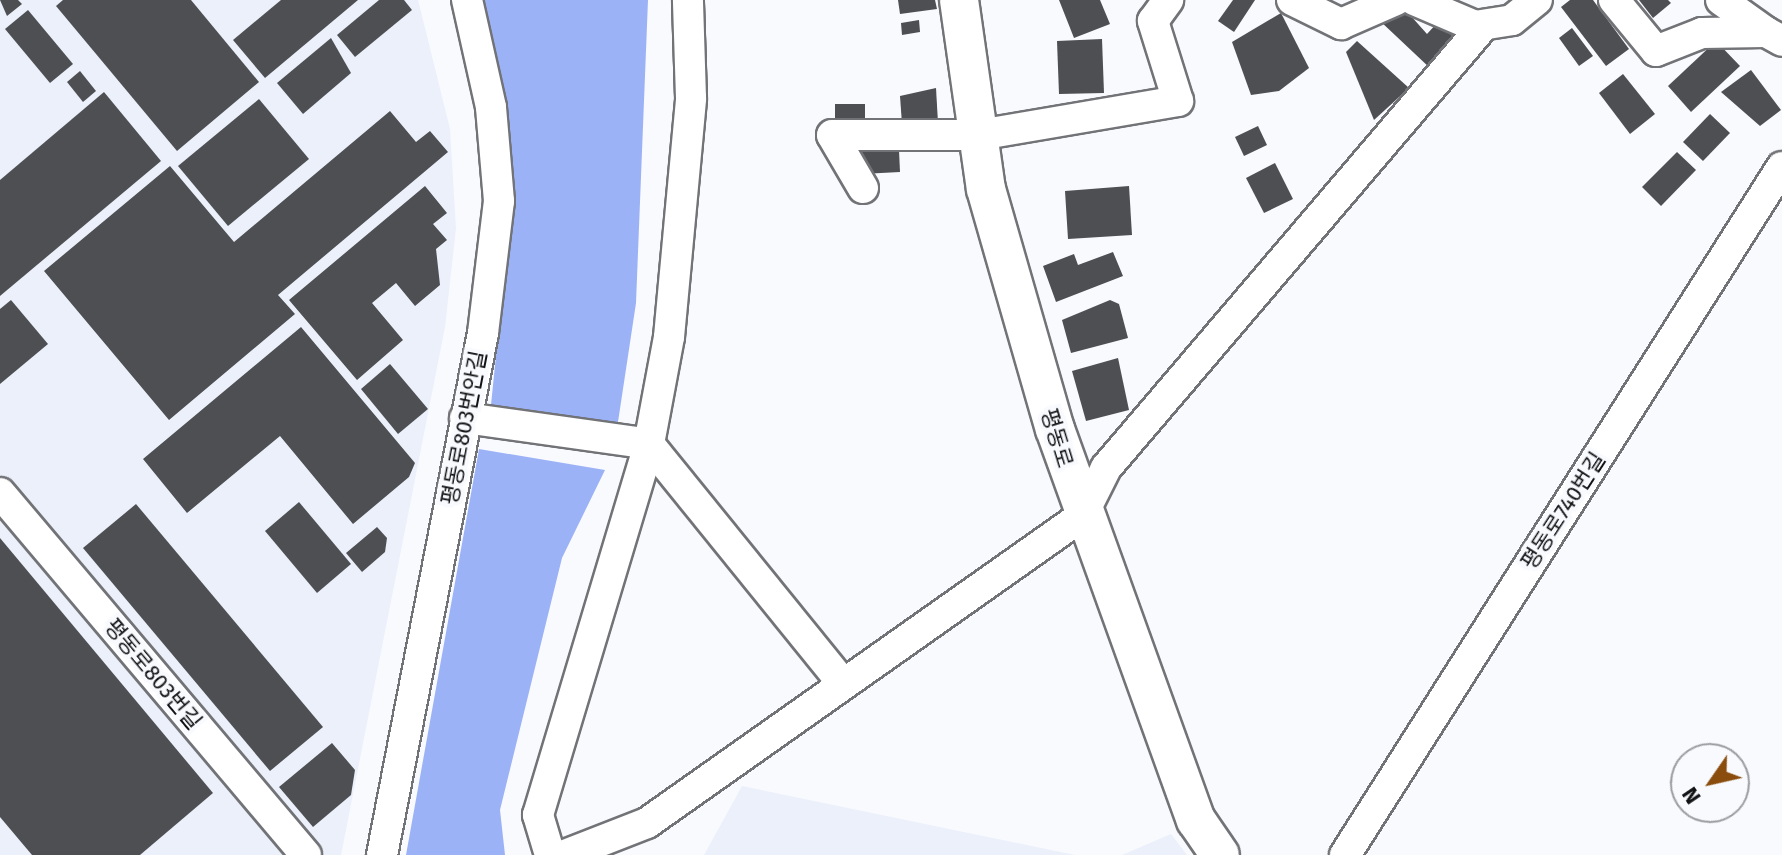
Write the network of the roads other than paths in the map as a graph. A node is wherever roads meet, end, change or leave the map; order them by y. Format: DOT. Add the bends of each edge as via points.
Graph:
graph roads {
  1 [pos="467,0"];
  2 [pos="688,0"];
  3 [pos="959,0"];
  4 [pos="1168,0"];
  5 [pos="1292,0"];
  6 [pos="1396,0"];
  7 [pos="1414,0"];
  8 [pos="1537,0"];
  9 [pos="1614,0"];
  10 [pos="1721,0"];
  11 [pos="1483,26"];
  12 [pos="1774,37"];
  13 [pos="979,135"];
  14 [pos="1782,167"];
  15 [pos="863,188"];
  16 [pos="465,418"];
  17 [pos="649,444"];
  18 [pos="0,493"];
  19 [pos="1082,516"];
  20 [pos="842,682"];
  21 [pos="1213,852"];
  22 [pos="306,855"];
  23 [pos="382,855"];
  24 [pos="550,855"];
  25 [pos="565,855"];
  26 [pos="1345,855"];
  1 -- 16 [label="street, 평동로803번안길" via="491,107 499,201"];
  2 -- 17 [label="street" via="691,98 669,337"];
  3 -- 13 [label="main road, 평동로"];
  4 -- 13 [label="street" via="1153,21 1178,101"];
  5 -- 6 [label="street" via="1341,24"];
  7 -- 11 [label="street"];
  8 -- 11 [label="street" via="1512,20"];
  9 -- 12 [label="street" via="1656,51 1702,33"];
  10 -- 12 [label="street"];
  11 -- 19 [label="street" via="1106,468"];
  13 -- 15 [label="street" via="832,135"];
  13 -- 19 [label="main road, 평동로" via="998,244"];
  14 -- 26 [label="street, 평동로740번길"];
  16 -- 17 [label="street"];
  16 -- 23 [label="street, 평동로803번안길"];
  17 -- 20 [label="street"];
  17 -- 24 [label="street" via="538,815"];
  18 -- 22 [label="street, 평동로803번길"];
  19 -- 20 [label="street"];
  19 -- 21 [label="main road, 평동로" via="1196,820"];
  20 -- 25 [label="street" via="647,823"];
}
